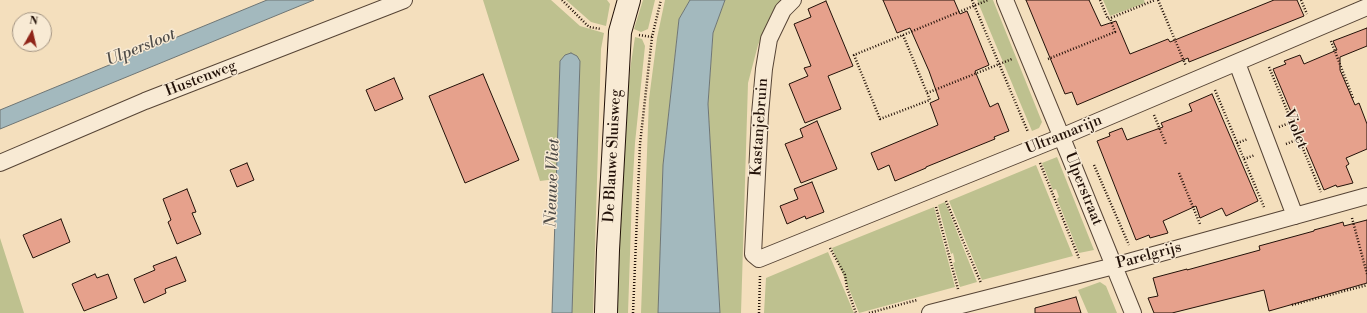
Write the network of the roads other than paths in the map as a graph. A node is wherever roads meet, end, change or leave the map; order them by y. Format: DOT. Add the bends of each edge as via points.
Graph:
graph roads {
  1 [pos="404,0"];
  2 [pos="629,0"];
  3 [pos="793,0"];
  4 [pos="1005,0"];
  5 [pos="1367,7"];
  6 [pos="1237,63"];
  7 [pos="1062,137"];
  8 [pos="0,163"];
  9 [pos="1367,196"];
  10 [pos="1296,216"];
  11 [pos="759,259"];
  12 [pos="1114,266"];
  13 [pos="606,313"];
  14 [pos="930,313"];
  15 [pos="1133,313"];
  1 -- 8 [label="street, Hustenweg" via="145,101"];
  2 -- 13 [label="main road, De Blauwe Sluisweg" via="620,32"];
  3 -- 11 [label="street, Kastanjebruin" via="784,10 769,39 764,69 753,254"];
  4 -- 7 [label="street, Ulperstraat"];
  5 -- 6 [label="street, Ultramarijn"];
  6 -- 7 [label="street, Ultramarijn"];
  6 -- 10 [label="street, Violet"];
  7 -- 11 [label="street, Ultramarijn"];
  7 -- 12 [label="street, Ulperstraat"];
  9 -- 10 [label="street, Parelgrijs"];
  10 -- 12 [label="street, Parelgrijs"];
  12 -- 14 [label="street, Parelgrijs"];
  12 -- 15 [label="street, Ulperstraat"];
}
